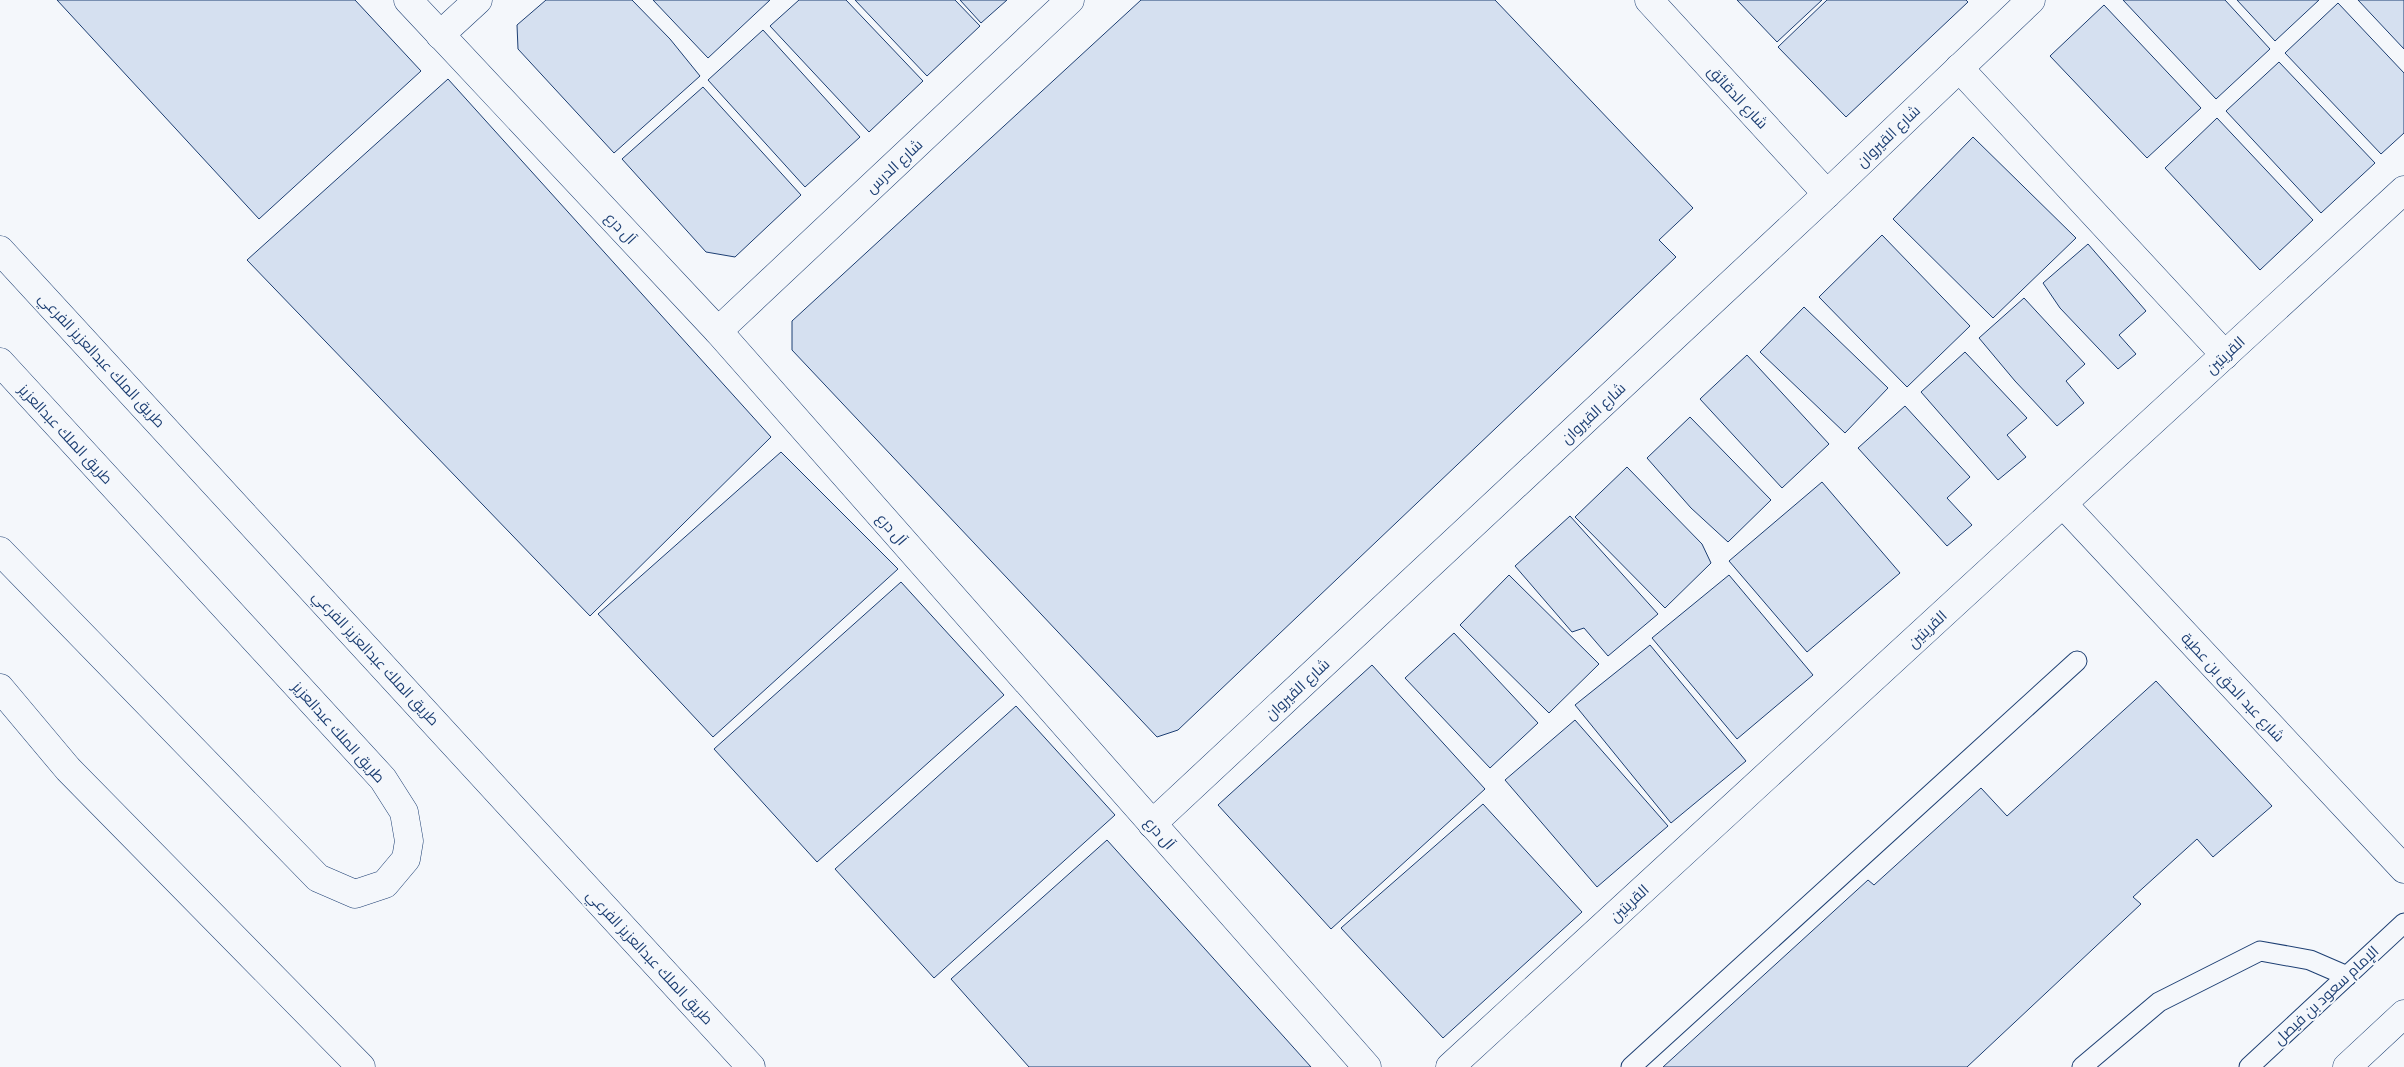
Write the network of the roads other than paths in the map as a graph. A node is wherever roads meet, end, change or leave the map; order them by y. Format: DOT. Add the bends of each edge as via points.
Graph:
graph roads {
  1 [pos="408,0"];
  2 [pos="478,0"];
  3 [pos="1070,0"];
  4 [pos="1649,0"];
  5 [pos="2031,0"];
  6 [pos="440,35"];
  7 [pos="1959,68"];
  8 [pos="2404,190"];
  9 [pos="1827,194"];
  10 [pos="0,250"];
  11 [pos="718,331"];
  12 [pos="2225,355"];
  13 [pos="0,362"];
  14 [pos="2062,504"];
  15 [pos="0,550"];
  16 [pos="2077,662"];
  17 [pos="0,688"];
  18 [pos="1152,824"];
  19 [pos="2404,869"];
  20 [pos="2404,923"];
  21 [pos="2347,976"];
  22 [pos="2404,1014"];
  23 [pos="361,1067"];
  24 [pos="751,1067"];
  25 [pos="1367,1067"];
  26 [pos="1450,1067"];
  27 [pos="1631,1067"];
  28 [pos="2082,1067"];
  29 [pos="2249,1067"];
  30 [pos="2346,1067"];
  1 -- 6 [label="street, آل درع"];
  2 -- 6 [label="street"];
  3 -- 11 [label="street, شارع الدرس"];
  4 -- 9 [label="street, شارع الدقائق"];
  5 -- 7 [label="street, شارع القيروان"];
  6 -- 11 [label="street, آل درع"];
  7 -- 9 [label="street, شارع القيروان"];
  7 -- 12 [label="street"];
  8 -- 12 [label="street, القريتين"];
  9 -- 18 [label="street, شارع القيروان"];
  10 -- 24 [label="street, طريق الملك عبدالعزيز الفرعي"];
  11 -- 18 [label="street, آل درع"];
  12 -- 14 [label="street, القريتين"];
  13 -- 15 [label="street, طريق الملك عبدالعزيز" via="383,779 404,812 409,841 406,859 384,884 355,894 318,878"];
  14 -- 19 [label="street, شارع عبد الحق بن عطية"];
  14 -- 26 [label="street, القريتين"];
  16 -- 27 [label="lane"];
  17 -- 23 [label="street" via="68,769"];
  18 -- 25 [label="street, آل درع"];
  20 -- 21 [label="lane, الإمام سعود بن فيصل"];
  21 -- 28 [label="lane" via="2310,960 2260,951 2159,1002"];
  21 -- 29 [label="lane, الإمام سعود بن فيصل"];
  22 -- 30 [label="street"];
}
